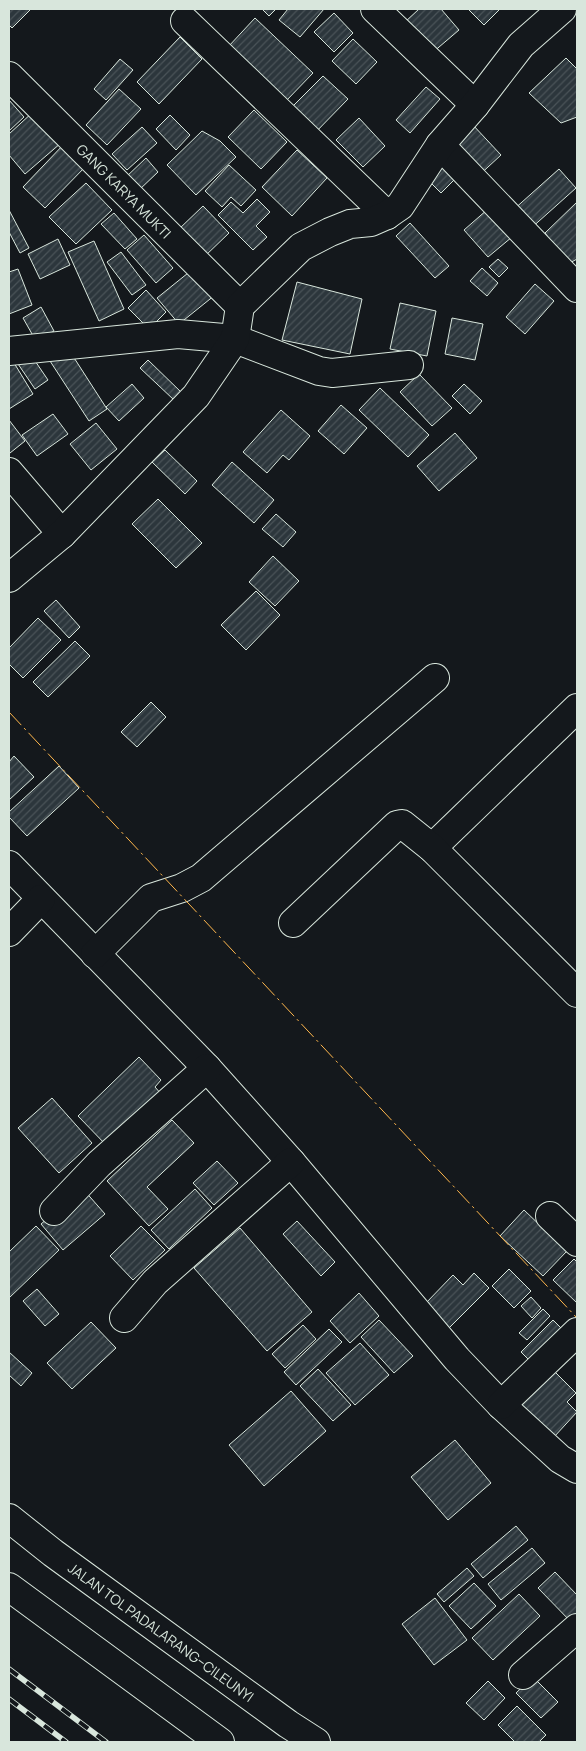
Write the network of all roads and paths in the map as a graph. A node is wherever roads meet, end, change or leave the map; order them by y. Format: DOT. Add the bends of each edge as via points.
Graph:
graph roads {
  1 [pos="374,9"];
  2 [pos="562,9"];
  3 [pos="185,21"];
  4 [pos="9,76"];
  5 [pos="475,105"];
  6 [pos="440,145"];
  7 [pos="387,215"];
  8 [pos="577,288"];
  9 [pos="240,306"];
  10 [pos="235,339"];
  11 [pos="9,351"];
  12 [pos="409,365"];
  13 [pos="9,472"];
  14 [pos="62,534"];
  15 [pos="9,578"];
  16 [pos="435,678"];
  17 [pos="577,708"];
  18 [pos="432,848"];
  19 [pos="9,865"];
  20 [pos="41,899"];
  21 [pos="293,923"];
  22 [pos="9,932"];
  23 [pos="95,954"];
  24 [pos="577,993"];
  25 [pos="207,1068"];
  26 [pos="291,1162"];
  27 [pos="54,1211"];
  28 [pos="550,1216"];
  29 [pos="577,1242"];
  30 [pos="124,1318"];
  31 [pos="577,1332"];
  32 [pos="501,1405"];
  33 [pos="577,1469"];
  34 [pos="9,1518"];
  35 [pos="9,1587"];
  36 [pos="577,1628"];
  37 [pos="523,1675"];
  38 [pos="220,1742"];
  39 [pos="316,1742"];
  1 -- 5 [label="main road"];
  2 -- 5 [label="main road" via="521,45"];
  3 -- 7 [label="main road"];
  4 -- 9 [label="main road, GANG KARYA MUKTI"];
  5 -- 6 [label="main road"];
  6 -- 7 [label="main road" via="400,206"];
  6 -- 8 [label="main road"];
  7 -- 9 [label="main road" via="371,222 350,224 301,248"];
  9 -- 10 [label="main road"];
  10 -- 11 [label="main road" via="178,334"];
  10 -- 12 [label="main road" via="332,373"];
  10 -- 14 [label="main road" via="196,396"];
  13 -- 14 [label="main road"];
  14 -- 15 [label="main road"];
  16 -- 23 [label="main road" via="201,878 151,898"];
  17 -- 18 [label="main road"];
  18 -- 21 [label="main road" via="406,826 396,826"];
  18 -- 24 [label="main road"];
  19 -- 20 [label="main road"];
  20 -- 22 [label="main road"];
  20 -- 23 [label="main road"];
  23 -- 25 [label="main road"];
  25 -- 26 [label="main road"];
  25 -- 27 [label="main road" via="100,1164"];
  26 -- 30 [label="main road" via="155,1282"];
  26 -- 32 [label="main road" via="457,1360"];
  28 -- 29 [label="main road"];
  31 -- 32 [label="main road"];
  32 -- 33 [label="main road" via="560,1458"];
  34 -- 39 [label="main road, JALAN TOL PADALARANG–CILEUNYI" via="53,1554"];
  35 -- 38 [label="main road"];
  36 -- 37 [label="main road"];
}
